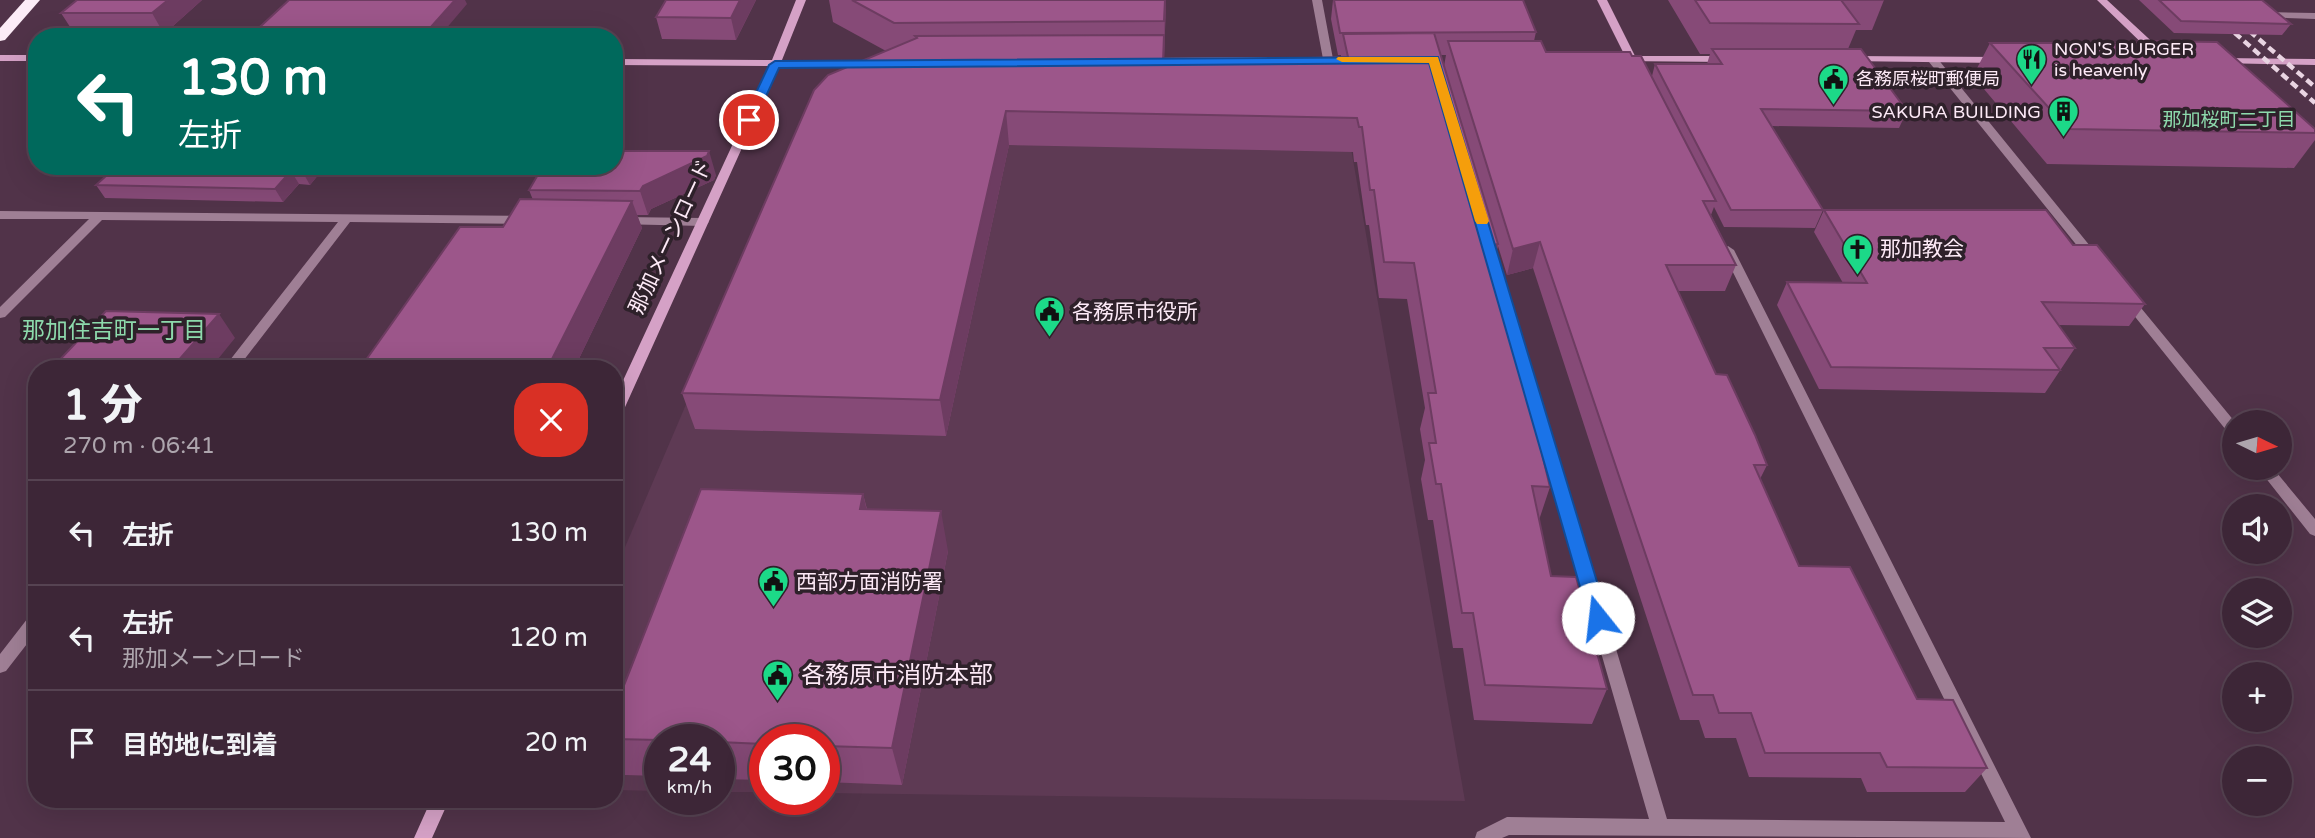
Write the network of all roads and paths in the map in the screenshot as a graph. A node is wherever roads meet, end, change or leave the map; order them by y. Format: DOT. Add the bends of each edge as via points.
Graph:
graph roads {
  1 [pos="33,0"];
  2 [pos="801,0"];
  3 [pos="1317,0"];
  4 [pos="1602,0"];
  5 [pos="2102,0"];
  6 [pos="2247,0"];
  7 [pos="2315,16"];
  8 [pos="0,37"];
  9 [pos="0,58"];
  10 [pos="28,58"];
  11 [pos="1289,59"];
  12 [pos="1315,59"];
  13 [pos="1328,59"];
  14 [pos="1341,59"];
  15 [pos="1605,59"];
  16 [pos="1741,59"];
  17 [pos="1837,59"];
  18 [pos="1933,60"];
  19 [pos="2008,60"];
  20 [pos="2152,60"];
  21 [pos="1132,61"];
  22 [pos="623,62"];
  23 [pos="2315,62"];
  24 [pos="879,64"];
  25 [pos="775,65"];
  26 [pos="1634,65"];
  27 [pos="2240,76"];
  28 [pos="0,215"];
  29 [pos="100,215"];
  30 [pos="347,218"];
  31 [pos="539,220"];
  32 [pos="607,221"];
  33 [pos="703,222"];
  34 [pos="1719,233"];
  35 [pos="2106,273"];
  36 [pos="1500,283"];
  37 [pos="2123,294"];
  38 [pos="0,314"];
  39 [pos="237,360"];
  40 [pos="623,396"];
  41 [pos="2222,415"];
  42 [pos="2275,480"];
  43 [pos="2315,530"];
  44 [pos="28,630"];
  45 [pos="0,666"];
  46 [pos="436,808"];
  47 [pos="1660,827"];
  48 [pos="2021,834"];
  49 [pos="423,838"];
  50 [pos="1484,838"];
  1 -- 8 [label="highway"];
  2 -- 25 [label="street, 那加メーンロード"];
  3 -- 13 [label="street"];
  4 -- 26 [label="street"];
  5 -- 20 [label="street" via="2165,60"];
  6 -- 7 [label="street" via="2265,15"];
  9 -- 10 [label="street"];
  11 -- 21 [label="street"];
  12 -- 13 [label="street"];
  13 -- 14 [label="street"];
  15 -- 26 [label="street"];
  16 -- 26 [label="street"];
  17 -- 18 [label="street"];
  18 -- 19 [label="street"];
  18 -- 35 [label="street"];
  22 -- 25 [label="street"];
  23 -- 27 [label="street" via="2218,61"];
  24 -- 25 [label="street"];
  25 -- 33 [label="street, 那加メーンロード"];
  28 -- 29 [label="street"];
  29 -- 30 [label="street"];
  29 -- 38 [label="street"];
  30 -- 31 [label="street"];
  30 -- 39 [label="street"];
  32 -- 33 [label="street"];
  33 -- 40 [label="street, 那加メーンロード"];
  34 -- 48 [label="street"];
  36 -- 47 [label="street"];
  37 -- 41 [label="street"];
  42 -- 43 [label="street"];
  44 -- 45 [label="street"];
  46 -- 49 [label="street"];
  47 -- 48 [label="street"];
  47 -- 50 [label="street" via="1507,826"];
}
